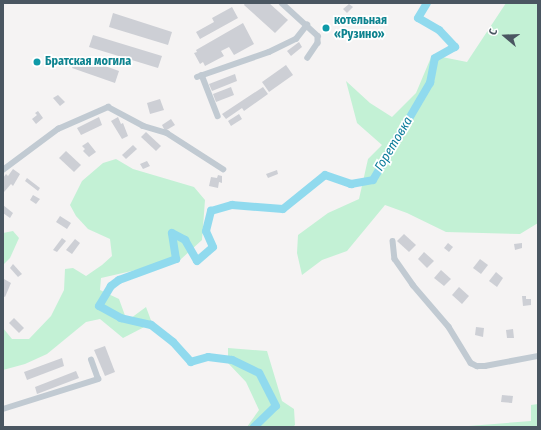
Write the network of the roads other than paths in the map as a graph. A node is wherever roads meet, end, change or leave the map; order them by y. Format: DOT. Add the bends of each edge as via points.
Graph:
graph roads {
  1 [pos="282,3"];
  2 [pos="307,25"];
  3 [pos="308,58"];
  4 [pos="218,116"];
  5 [pos="223,169"];
  6 [pos="3,170"];
  7 [pos="393,241"];
  8 [pos="538,356"];
  9 [pos="91,360"];
  10 [pos="3,409"];
  1 -- 2 [label="street"];
  2 -- 3 [label="street" via="318,36 318,43"];
  2 -- 4 [label="street" via="296,39 269,52 199,76"];
  5 -- 6 [label="street" via="167,133 144,126 108,108 58,130"];
  7 -- 8 [label="street" via="395,259 449,328 471,363 485,366"];
  9 -- 10 [label="street" via="98,379"];
}
